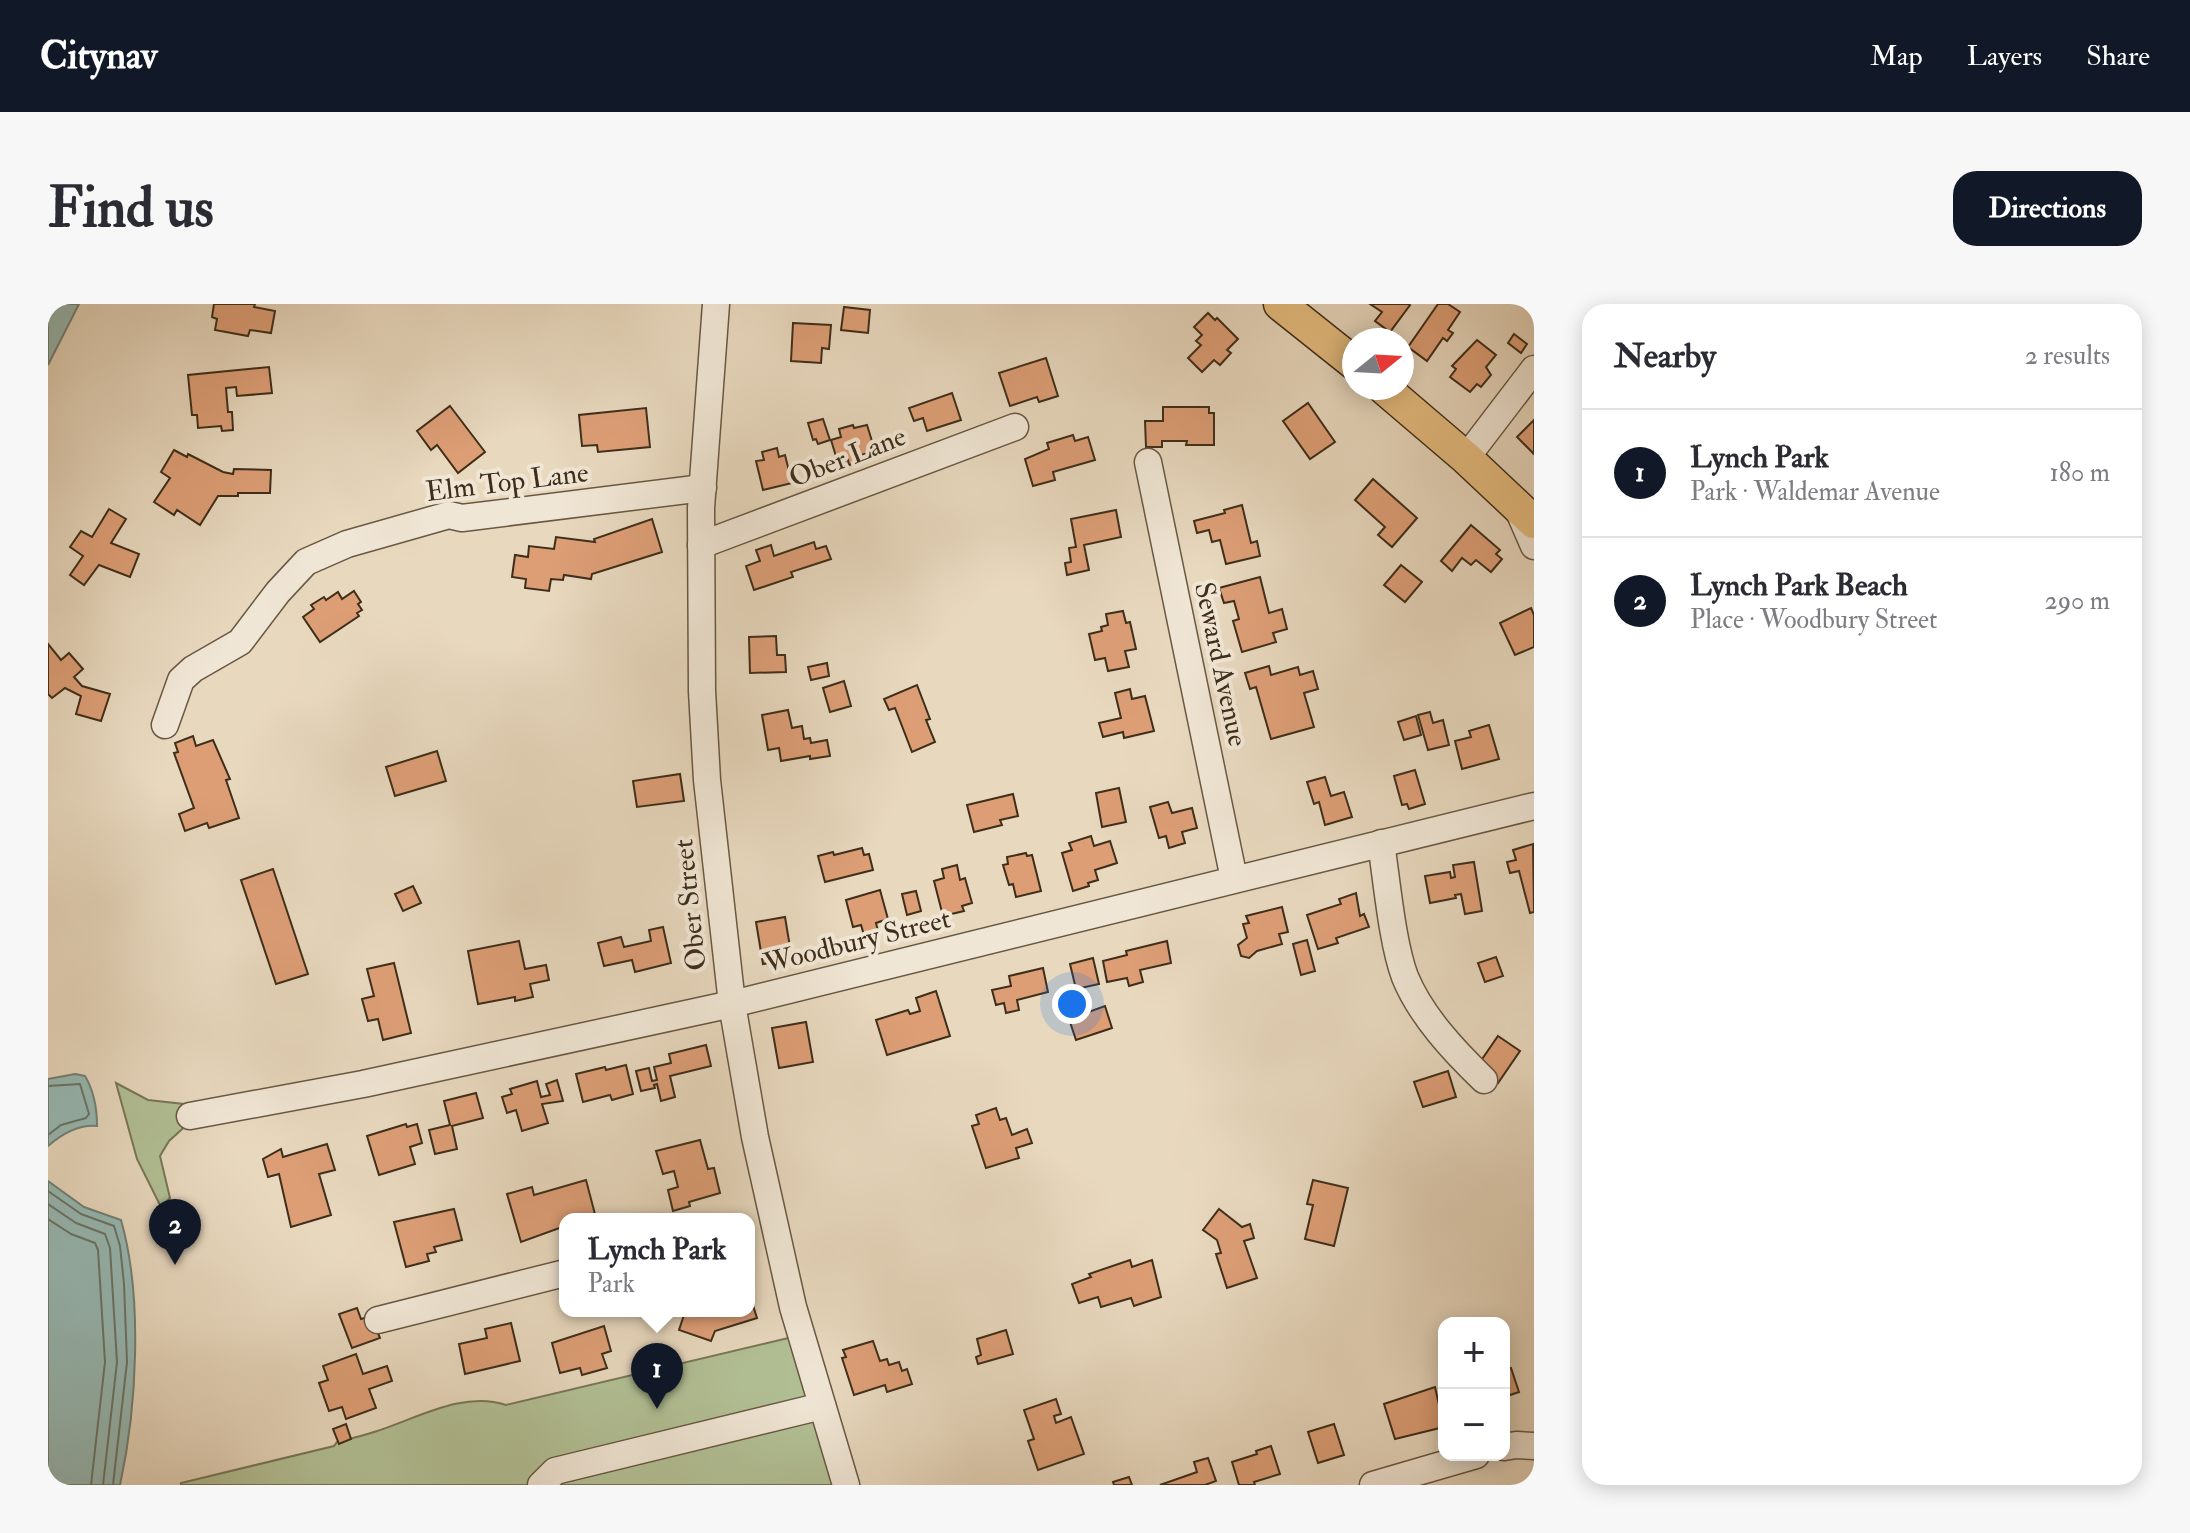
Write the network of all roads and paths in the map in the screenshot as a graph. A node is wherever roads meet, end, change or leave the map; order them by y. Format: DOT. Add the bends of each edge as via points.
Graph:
graph roads {
  1 [pos="716,304"];
  2 [pos="1280,304"];
  3 [pos="1342,353"];
  4 [pos="1534,369"];
  5 [pos="1398,400"];
  6 [pos="1015,427"];
  7 [pos="1466,458"];
  8 [pos="1148,462"];
  9 [pos="703,488"];
  10 [pos="1526,515"];
  11 [pos="701,545"];
  12 [pos="1534,546"];
  13 [pos="165,725"];
  14 [pos="1534,806"];
  15 [pos="1381,843"];
  16 [pos="1234,879"];
  17 [pos="732,1004"];
  18 [pos="1484,1080"];
  19 [pos="190,1116"];
  20 [pos="761,1224"];
  21 [pos="559,1275"];
  22 [pos="378,1320"];
  23 [pos="822,1406"];
  24 [pos="1510,1446"];
  25 [pos="1534,1446"];
  26 [pos="1455,1461"];
  27 [pos="551,1480"];
  28 [pos="846,1485"];
  29 [pos="1373,1485"];
  1 -- 9 [label="street, Ober Street"];
  2 -- 3 [label="main road"];
  4 -- 7 [label="street"];
  5 -- 7 [label="main road"];
  6 -- 11 [label="street, Ober Lane"];
  7 -- 10 [label="main road"];
  8 -- 16 [label="street, Seward Avenue"];
  9 -- 11 [label="street, Ober Street"];
  9 -- 13 [label="street, Elm Top Lane" via="462,518 449,515 347,544 306,562 240,642 181,680"];
  10 -- 12 [label="street"];
  11 -- 17 [label="street, Ober Street" via="707,780"];
  14 -- 15 [label="street, Woodbury Street"];
  15 -- 16 [label="street, Woodbury Street"];
  15 -- 18 [label="street" via="1404,975 1416,1000"];
  16 -- 17 [label="street, Woodbury Street"];
  17 -- 19 [label="street, Woodbury Street"];
  17 -- 20 [label="street, Ober Street" via="755,1137"];
  20 -- 23 [label="street, Ober Street"];
  21 -- 22 [label="street"];
  23 -- 27 [label="street"];
  23 -- 28 [label="street, Ober Street"];
  24 -- 25 [label="street"];
  26 -- 29 [label="street"];
}
